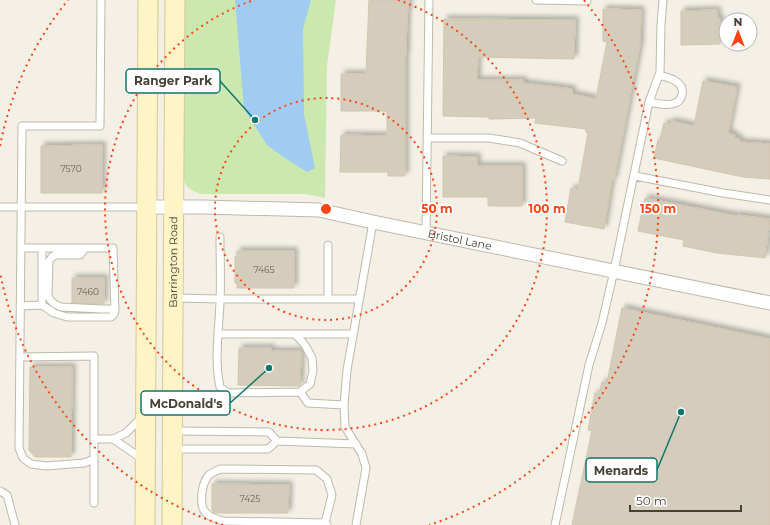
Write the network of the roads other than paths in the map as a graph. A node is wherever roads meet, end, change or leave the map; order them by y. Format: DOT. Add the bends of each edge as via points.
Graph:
graph roads {
  1 [pos="101,0"];
  2 [pos="148,0"];
  3 [pos="175,0"];
  4 [pos="429,0"];
  5 [pos="536,0"];
  6 [pos="663,0"];
  7 [pos="587,1"];
  8 [pos="659,75"];
  9 [pos="649,102"];
  10 [pos="427,138"];
  11 [pos="562,161"];
  12 [pos="635,176"];
  13 [pos="770,200"];
  14 [pos="0,207"];
  15 [pos="21,207"];
  16 [pos="146,207"];
  17 [pos="173,207"];
  18 [pos="373,222"];
  19 [pos="426,232"];
  20 [pos="220,237"];
  21 [pos="328,245"];
  22 [pos="21,248"];
  23 [pos="42,248"];
  24 [pos="85,248"];
  25 [pos="614,271"];
  26 [pos="174,298"];
  27 [pos="220,299"];
  28 [pos="328,299"];
  29 [pos="360,299"];
  30 [pos="770,303"];
  31 [pos="42,305"];
  32 [pos="20,306"];
  33 [pos="115,309"];
  34 [pos="218,334"];
  35 [pos="295,334"];
  36 [pos="353,334"];
  37 [pos="20,357"];
  38 [pos="300,392"];
  39 [pos="344,406"];
  40 [pos="146,413"];
  41 [pos="94,439"];
  42 [pos="114,439"];
  43 [pos="173,440"];
  44 [pos="277,441"];
  45 [pos="356,444"];
  46 [pos="94,459"];
  47 [pos="146,468"];
  48 [pos="0,492"];
  49 [pos="94,503"];
  50 [pos="223,523"];
  51 [pos="326,524"];
  52 [pos="15,525"];
  53 [pos="145,525"];
  54 [pos="172,525"];
  55 [pos="356,525"];
  56 [pos="555,525"];
  1 -- 15 [label="lane" via="100,126 22,126"];
  2 -- 16 [label="main road"];
  3 -- 17 [label="main road, Barrington Road"];
  4 -- 10 [label="lane"];
  5 -- 7 [label="lane"];
  6 -- 8 [label="lane"];
  8 -- 9 [label="lane"];
  8 -- 9 [label="lane" via="679,83 682,96 678,102 670,105"];
  9 -- 12 [label="lane"];
  10 -- 11 [label="lane" via="489,138 520,143"];
  10 -- 19 [label="lane"];
  12 -- 13 [label="lane"];
  12 -- 25 [label="lane"];
  14 -- 15 [label="lane"];
  15 -- 16 [label="lane"];
  15 -- 22 [label="lane"];
  16 -- 17 [label="street, Bristol Lane"];
  16 -- 40 [label="main road"];
  17 -- 18 [label="street, Bristol Lane" via="319,210"];
  17 -- 26 [label="main road, Barrington Road"];
  18 -- 19 [label="street, Bristol Lane"];
  18 -- 29 [label="lane"];
  19 -- 25 [label="street, Bristol Lane"];
  20 -- 27 [label="lane"];
  21 -- 28 [label="lane"];
  22 -- 23 [label="lane"];
  22 -- 32 [label="lane"];
  23 -- 24 [label="lane"];
  23 -- 31 [label="lane"];
  24 -- 33 [label="lane" via="113,248"];
  24 -- 33 [label="lane" via="80,255 55,255 49,261 50,301 61,308"];
  25 -- 30 [label="street, Bristol Lane"];
  25 -- 56 [label="lane" via="589,365"];
  26 -- 27 [label="lane"];
  26 -- 43 [label="main road, Barrington Road"];
  27 -- 28 [label="lane"];
  27 -- 34 [label="lane"];
  28 -- 29 [label="lane"];
  29 -- 36 [label="lane"];
  31 -- 32 [label="lane"];
  31 -- 33 [label="lane" via="54,313 67,317 111,317"];
  32 -- 37 [label="lane"];
  34 -- 35 [label="lane"];
  34 -- 38 [label="lane" via="218,376 220,387 228,393"];
  35 -- 36 [label="lane"];
  35 -- 38 [label="lane" via="312,358 310,384"];
  36 -- 39 [label="lane"];
  37 -- 41 [label="lane" via="94,356"];
  37 -- 46 [label="lane" via="19,448 23,458 31,464 46,466 84,463"];
  38 -- 39 [label="lane" via="308,403"];
  39 -- 45 [label="lane" via="345,427"];
  40 -- 42 [label="lane" via="126,433"];
  40 -- 47 [label="main road"];
  41 -- 42 [label="lane"];
  41 -- 46 [label="lane"];
  42 -- 47 [label="lane" via="138,456"];
  43 -- 44 [label="lane" via="268,449"];
  43 -- 44 [label="lane" via="269,432"];
  43 -- 54 [label="main road, Barrington Road"];
  44 -- 45 [label="lane"];
  45 -- 55 [label="lane" via="366,468"];
  46 -- 49 [label="lane"];
  47 -- 53 [label="main road"];
  48 -- 52 [label="lane" via="7,495"];
  50 -- 51 [label="lane"];
  50 -- 51 [label="lane" via="204,512 202,504 204,481 220,469 316,470 327,479 332,495"];
}
